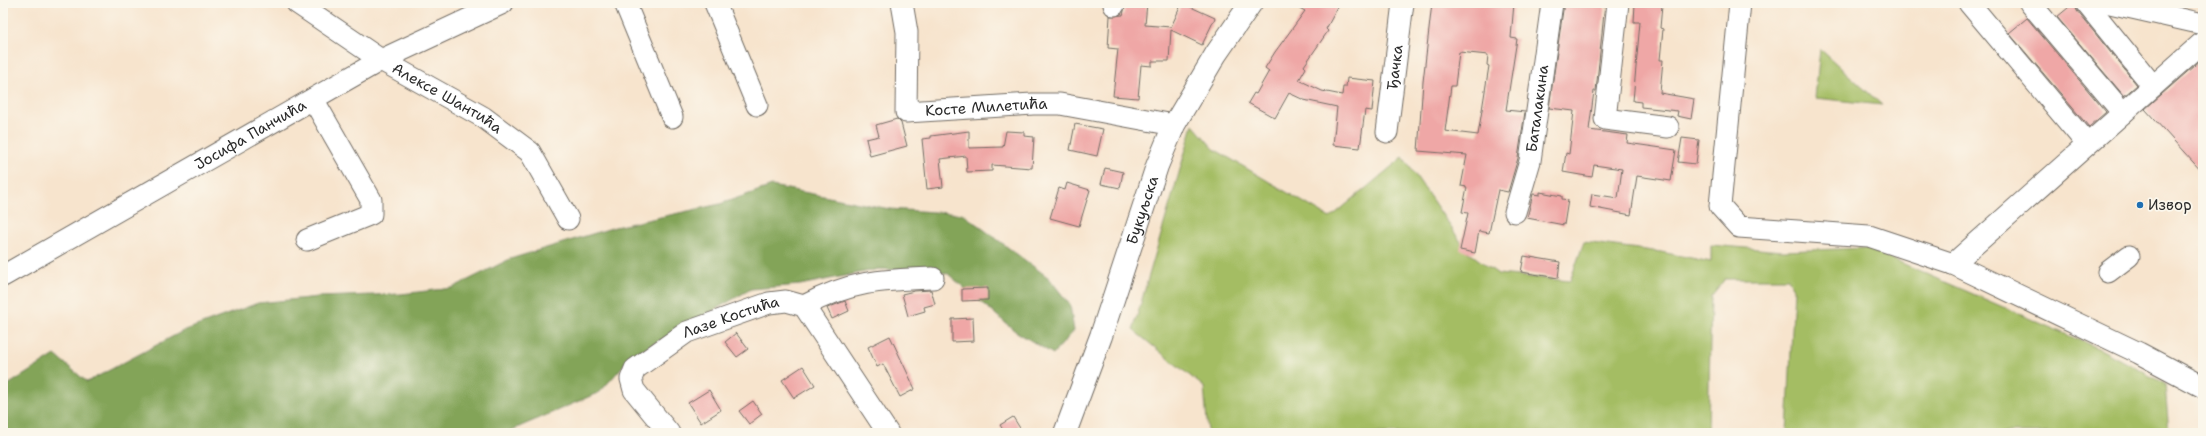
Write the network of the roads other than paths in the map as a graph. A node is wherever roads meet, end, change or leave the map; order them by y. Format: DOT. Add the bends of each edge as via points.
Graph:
graph roads {
  1 [pos="298,3"];
  2 [pos="503,3"];
  3 [pos="625,3"];
  4 [pos="715,3"];
  5 [pos="902,3"];
  6 [pos="1251,3"];
  7 [pos="1403,3"];
  8 [pos="1552,3"];
  9 [pos="1618,3"];
  10 [pos="1740,3"];
  11 [pos="1969,3"];
  12 [pos="2030,3"];
  13 [pos="2086,3"];
  14 [pos="2110,3"];
  15 [pos="2203,24"];
  16 [pos="2203,42"];
  17 [pos="381,60"];
  18 [pos="2153,86"];
  19 [pos="313,99"];
  20 [pos="757,105"];
  21 [pos="2123,113"];
  22 [pos="672,117"];
  23 [pos="1174,125"];
  24 [pos="1668,127"];
  25 [pos="1387,132"];
  26 [pos="2087,144"];
  27 [pos="1515,212"];
  28 [pos="568,219"];
  29 [pos="307,240"];
  30 [pos="2129,256"];
  31 [pos="1953,264"];
  32 [pos="2108,272"];
  33 [pos="3,276"];
  34 [pos="933,278"];
  35 [pos="804,306"];
  36 [pos="2203,387"];
  37 [pos="669,433"];
  38 [pos="888,433"];
  39 [pos="1065,433"];
  1 -- 17 [label="street, Алексе Шантића"];
  2 -- 17 [label="street, Јосифа Панчића"];
  3 -- 22 [label="street"];
  4 -- 20 [label="street"];
  5 -- 23 [label="street, Косте Милетића" via="906,32 906,112 1060,104"];
  6 -- 23 [label="main road, Букуљска" via="1216,54"];
  7 -- 25 [label="street, Ђачка"];
  8 -- 27 [label="street, Баталакина" via="1530,161"];
  9 -- 24 [label="street" via="1605,119"];
  10 -- 31 [label="street" via="1720,206 1739,227 1869,236"];
  11 -- 26 [label="street"];
  12 -- 21 [label="street"];
  13 -- 18 [label="street"];
  14 -- 15 [label="street"];
  16 -- 18 [label="street"];
  17 -- 19 [label="street, Јосифа Панчића"];
  17 -- 28 [label="street, Алексе Шантића" via="483,117 530,152"];
  18 -- 21 [label="street"];
  19 -- 29 [label="street" via="371,200 371,214"];
  19 -- 33 [label="street, Јосифа Панчића"];
  21 -- 26 [label="street"];
  23 -- 39 [label="main road, Букуљска" via="1157,166 1101,336"];
  26 -- 31 [label="street"];
  30 -- 32 [label="street"];
  31 -- 36 [label="street" via="2140,353"];
  34 -- 35 [label="street" via="882,279 840,288"];
  35 -- 37 [label="street, Лазе Костића" via="786,302 769,304 687,332 635,369 631,379 634,390"];
  35 -- 38 [label="street, Лазе Костића"];
}
